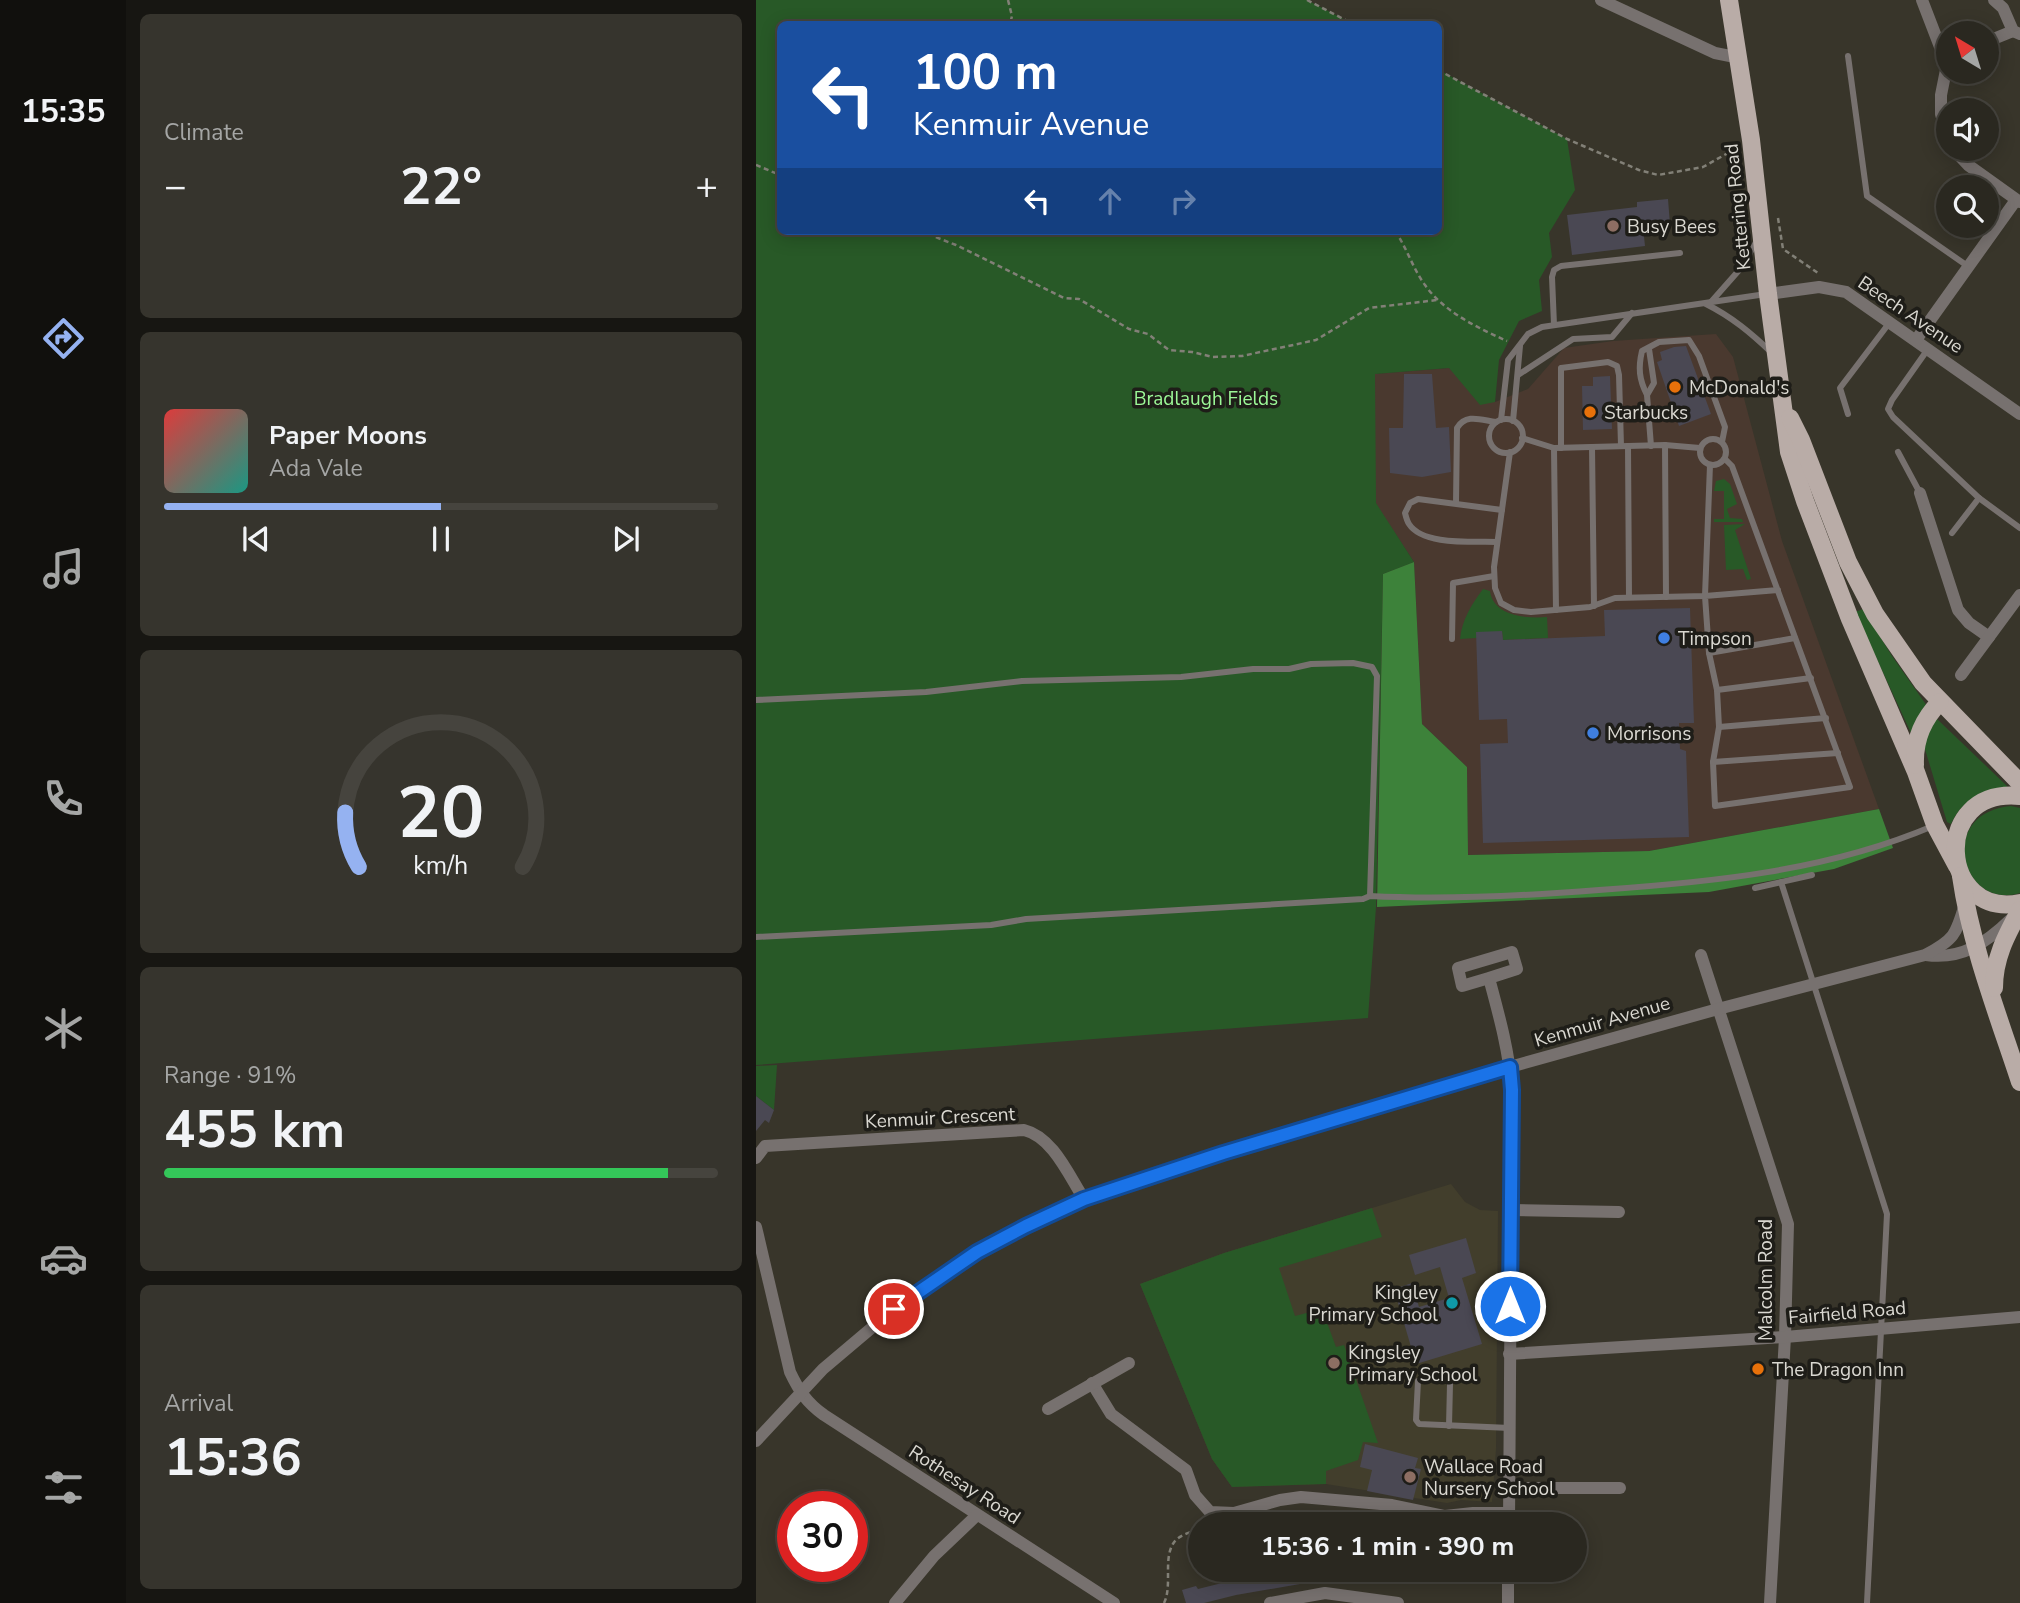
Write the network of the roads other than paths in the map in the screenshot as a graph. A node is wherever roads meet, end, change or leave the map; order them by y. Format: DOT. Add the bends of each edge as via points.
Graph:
graph roads {
  1 [pos="1601,0"];
  2 [pos="1729,0"];
  3 [pos="1922,0"];
  4 [pos="1994,0"];
  5 [pos="2016,33"];
  6 [pos="1936,36"];
  7 [pos="1999,39"];
  8 [pos="1848,55"];
  9 [pos="1740,58"];
  10 [pos="1964,161"];
  11 [pos="2018,201"];
  12 [pos="1761,233"];
  13 [pos="1679,253"];
  14 [pos="1969,267"];
  15 [pos="1768,294"];
  16 [pos="1708,302"];
  17 [pos="1632,313"];
  18 [pos="1890,322"];
  19 [pos="1554,325"];
  20 [pos="1916,340"];
  21 [pos="1520,346"];
  22 [pos="1649,349"];
  23 [pos="1928,349"];
  24 [pos="1776,357"];
  25 [pos="1518,375"];
  26 [pos="1647,395"];
  27 [pos="1785,409"];
  28 [pos="1848,414"];
  29 [pos="2020,414"];
  30 [pos="1499,421"];
  31 [pos="1513,421"];
  32 [pos="1522,438"];
  33 [pos="1722,442"];
  34 [pos="1665,445"];
  35 [pos="1624,446"];
  36 [pos="1651,446"];
  37 [pos="1592,447"];
  38 [pos="1558,448"];
  39 [pos="1700,448"];
  40 [pos="1510,452"];
  41 [pos="1898,452"];
  42 [pos="1725,459"];
  43 [pos="1710,466"];
  44 [pos="1920,493"];
  45 [pos="1979,498"];
  46 [pos="1456,503"];
  47 [pos="1502,510"];
  48 [pos="2020,528"];
  49 [pos="1952,533"];
  50 [pos="1497,542"];
  51 [pos="1494,576"];
  52 [pos="1778,590"];
  53 [pos="2020,595"];
  54 [pos="1705,596"];
  55 [pos="1629,597"];
  56 [pos="1666,597"];
  57 [pos="1594,606"];
  58 [pos="1556,610"];
  59 [pos="2016,610"];
  60 [pos="1989,637"];
  61 [pos="1796,638"];
  62 [pos="1452,639"];
  63 [pos="1709,653"];
  64 [pos="1961,675"];
  65 [pos="1811,678"];
  66 [pos="1717,690"];
  67 [pos="756,700"];
  68 [pos="1940,702"];
  69 [pos="1826,718"];
  70 [pos="1719,727"];
  71 [pos="1838,753"];
  72 [pos="1713,762"];
  73 [pos="1916,772"];
  74 [pos="2020,783"];
  75 [pos="2020,796"];
  76 [pos="1935,825"];
  77 [pos="1959,871"];
  78 [pos="1812,875"];
  79 [pos="1781,882"];
  80 [pos="1755,888"];
  81 [pos="1370,896"];
  82 [pos="2020,903"];
  83 [pos="1965,904"];
  84 [pos="2020,910"];
  85 [pos="756,937"];
  86 [pos="1977,946"];
  87 [pos="1925,955"];
  88 [pos="1701,956"];
  89 [pos="1489,978"];
  90 [pos="1813,983"];
  91 [pos="1994,1002"];
  92 [pos="1718,1009"];
  93 [pos="1510,1067"];
  94 [pos="2020,1082"];
  95 [pos="760,1142"];
  96 [pos="756,1158"];
  97 [pos="1084,1199"];
  98 [pos="1510,1210"];
  99 [pos="1619,1212"];
  100 [pos="756,1227"];
  101 [pos="2020,1317"];
  102 [pos="1882,1328"];
  103 [pos="1785,1337"];
  104 [pos="1509,1354"];
  105 [pos="1129,1363"];
  106 [pos="1418,1381"];
  107 [pos="1092,1383"];
  108 [pos="1450,1384"];
  109 [pos="800,1392"];
  110 [pos="1048,1409"];
  111 [pos="1449,1426"];
  112 [pos="1510,1428"];
  113 [pos="756,1441"];
  114 [pos="1510,1488"];
  115 [pos="1620,1488"];
  116 [pos="1209,1512"];
  117 [pos="1238,1512"];
  118 [pos="1426,1512"];
  119 [pos="1509,1512"];
  120 [pos="977,1516"];
  121 [pos="1508,1582"];
  122 [pos="895,1603"];
  123 [pos="1114,1603"];
  124 [pos="1270,1603"];
  125 [pos="1398,1603"];
  126 [pos="1508,1603"];
  127 [pos="1770,1603"];
  128 [pos="1867,1603"];
  1 -- 9 [label="street" via="1715,53"];
  2 -- 9 [label="main road, Kettering Road"];
  3 -- 6 [label="street"];
  4 -- 5 [label="street"];
  5 -- 7 [label="street"];
  8 -- 14 [label="lane" via="1867,196"];
  9 -- 12 [label="main road, Kettering Road"];
  10 -- 11 [label="street"];
  11 -- 14 [label="street"];
  12 -- 15 [label="main road, Kettering Road"];
  12 -- 16 [label="lane" via="1741,268"];
  13 -- 19 [label="lane" via="1554,270"];
  14 -- 20 [label="street"];
  15 -- 16 [label="lane"];
  15 -- 18 [label="street, Beech Avenue" via="1819,286 1846,292"];
  15 -- 24 [label="main road, Kettering Road"];
  16 -- 17 [label="lane"];
  16 -- 24 [label="lane" via="1743,325"];
  17 -- 19 [label="lane"];
  17 -- 25 [label="lane" via="1612,337 1573,340"];
  18 -- 20 [label="street, Beech Avenue"];
  18 -- 28 [label="lane" via="1840,388"];
  19 -- 21 [label="lane" via="1528,334"];
  20 -- 23 [label="street, Beech Avenue"];
  21 -- 25 [label="lane"];
  21 -- 30 [label="lane" via="1508,359"];
  22 -- 26 [label="lane" via="1654,383"];
  22 -- 26 [label="lane" via="1642,351 1638,367"];
  22 -- 33 [label="lane" via="1659,342 1689,340 1725,427"];
  23 -- 29 [label="street, Beech Avenue"];
  23 -- 45 [label="lane" via="1888,409"];
  24 -- 27 [label="main road, Kettering Road"];
  25 -- 31 [label="lane"];
  26 -- 36 [label="lane"];
  27 -- 68 [label="main road, Kettering Road" via="1848,562 1875,614"];
  27 -- 73 [label="main road, Kettering Road" via="1789,452 1805,500"];
  30 -- 31 [label="lane"];
  30 -- 40 [label="lane" via="1491,429 1490,441 1497,450"];
  30 -- 46 [label="lane" via="1468,418 1457,428"];
  31 -- 32 [label="lane"];
  32 -- 38 [label="lane"];
  32 -- 40 [label="lane"];
  33 -- 39 [label="lane" via="1709,439"];
  33 -- 42 [label="lane" via="1727,450"];
  34 -- 36 [label="lane"];
  34 -- 39 [label="lane"];
  34 -- 56 [label="lane"];
  35 -- 36 [label="lane"];
  35 -- 37 [label="lane"];
  35 -- 38 [label="lane" via="1619,375 1617,366 1608,362 1561,368"];
  35 -- 55 [label="lane"];
  37 -- 38 [label="lane"];
  37 -- 57 [label="lane"];
  38 -- 58 [label="lane"];
  39 -- 43 [label="lane"];
  40 -- 47 [label="lane"];
  41 -- 44 [label="lane"];
  42 -- 43 [label="lane"];
  42 -- 52 [label="lane" via="1732,466"];
  43 -- 54 [label="lane"];
  44 -- 60 [label="street" via="1958,610"];
  45 -- 48 [label="lane"];
  45 -- 49 [label="lane"];
  46 -- 47 [label="lane"];
  46 -- 50 [label="lane" via="1418,499 1405,513 1409,524 1438,540"];
  47 -- 50 [label="lane"];
  50 -- 51 [label="lane"];
  51 -- 58 [label="lane" via="1501,603 1514,610"];
  51 -- 62 [label="lane" via="1453,583"];
  52 -- 54 [label="lane"];
  52 -- 61 [label="lane"];
  53 -- 59 [label="street"];
  54 -- 56 [label="lane"];
  54 -- 63 [label="lane"];
  55 -- 56 [label="lane"];
  55 -- 57 [label="lane"];
  57 -- 58 [label="lane"];
  59 -- 60 [label="street"];
  60 -- 64 [label="street"];
  61 -- 63 [label="lane"];
  61 -- 65 [label="lane"];
  63 -- 66 [label="lane"];
  65 -- 66 [label="lane"];
  65 -- 69 [label="lane"];
  66 -- 70 [label="lane"];
  67 -- 81 [label="lane" via="926,692 1021,681 1181,677 1311,664 1372,667 1377,676"];
  68 -- 73 [label="main road, Kettering Road" via="1918,735"];
  68 -- 74 [label="main road, Kettering Road"];
  69 -- 70 [label="lane"];
  69 -- 71 [label="lane"];
  70 -- 72 [label="lane"];
  71 -- 72 [label="lane"];
  71 -- 72 [label="lane" via="1850,787 1716,807"];
  73 -- 76 [label="main road, Kettering Road"];
  75 -- 77 [label="main road" via="1990,798 1965,817 1955,838"];
  76 -- 77 [label="main road, Kettering Road"];
  76 -- 81 [label="lane" via="1901,840 1789,870 1676,884 1429,899"];
  77 -- 82 [label="main road" via="1972,890 1986,899"];
  77 -- 83 [label="main road, Kettering Road"];
  78 -- 79 [label="lane"];
  79 -- 80 [label="lane"];
  79 -- 90 [label="lane"];
  81 -- 85 [label="lane" via="992,925"];
  83 -- 86 [label="main road, Kettering Road"];
  83 -- 87 [label="street, Kenmuir Avenue" via="1947,944"];
  84 -- 86 [label="street, Kenmuir Avenue"];
  84 -- 91 [label="main road, Kettering Road" via="1994,970"];
  86 -- 87 [label="street, Kenmuir Avenue" via="1941,957"];
  86 -- 91 [label="main road, Kettering Road"];
  87 -- 90 [label="street, Kenmuir Avenue"];
  88 -- 92 [label="street, Malcolm Road"];
  89 -- 93 [label="street"];
  90 -- 92 [label="street, Kenmuir Avenue"];
  90 -- 102 [label="lane" via="1887,1213"];
  91 -- 94 [label="main road, Kettering Road"];
  92 -- 93 [label="street, Kenmuir Avenue"];
  92 -- 103 [label="street, Malcolm Road" via="1788,1224"];
  93 -- 97 [label="street, Kenmuir Avenue"];
  93 -- 98 [label="street"];
  95 -- 96 [label="street, Kenmuir Crescent"];
  95 -- 97 [label="street, Kenmuir Crescent" via="1024,1130 1042,1138"];
  97 -- 109 [label="street, Kenmuir Avenue" via="939,1276 856,1339"];
  98 -- 99 [label="street"];
  98 -- 104 [label="street"];
  100 -- 109 [label="street" via="790,1371"];
  101 -- 102 [label="street, Fairfield Road"];
  102 -- 103 [label="street, Fairfield Road"];
  102 -- 128 [label="lane"];
  103 -- 104 [label="street, Fairfield Road"];
  103 -- 127 [label="street, Malcolm Road"];
  104 -- 112 [label="street"];
  105 -- 107 [label="street"];
  106 -- 111 [label="lane" via="1417,1422"];
  107 -- 110 [label="street"];
  107 -- 116 [label="street" via="1111,1414 1186,1470 1195,1495"];
  108 -- 111 [label="lane"];
  109 -- 113 [label="street, Kenmuir Avenue"];
  109 -- 120 [label="street, Rothesay Road" via="824,1415"];
  111 -- 112 [label="lane"];
  112 -- 114 [label="street"];
  114 -- 115 [label="street"];
  114 -- 119 [label="street"];
  117 -- 118 [label="street" via="1301,1497"];
  120 -- 122 [label="street" via="934,1556"];
  120 -- 123 [label="street, Rothesay Road"];
  121 -- 126 [label="street"];
  124 -- 125 [label="street" via="1325,1593"];
}
